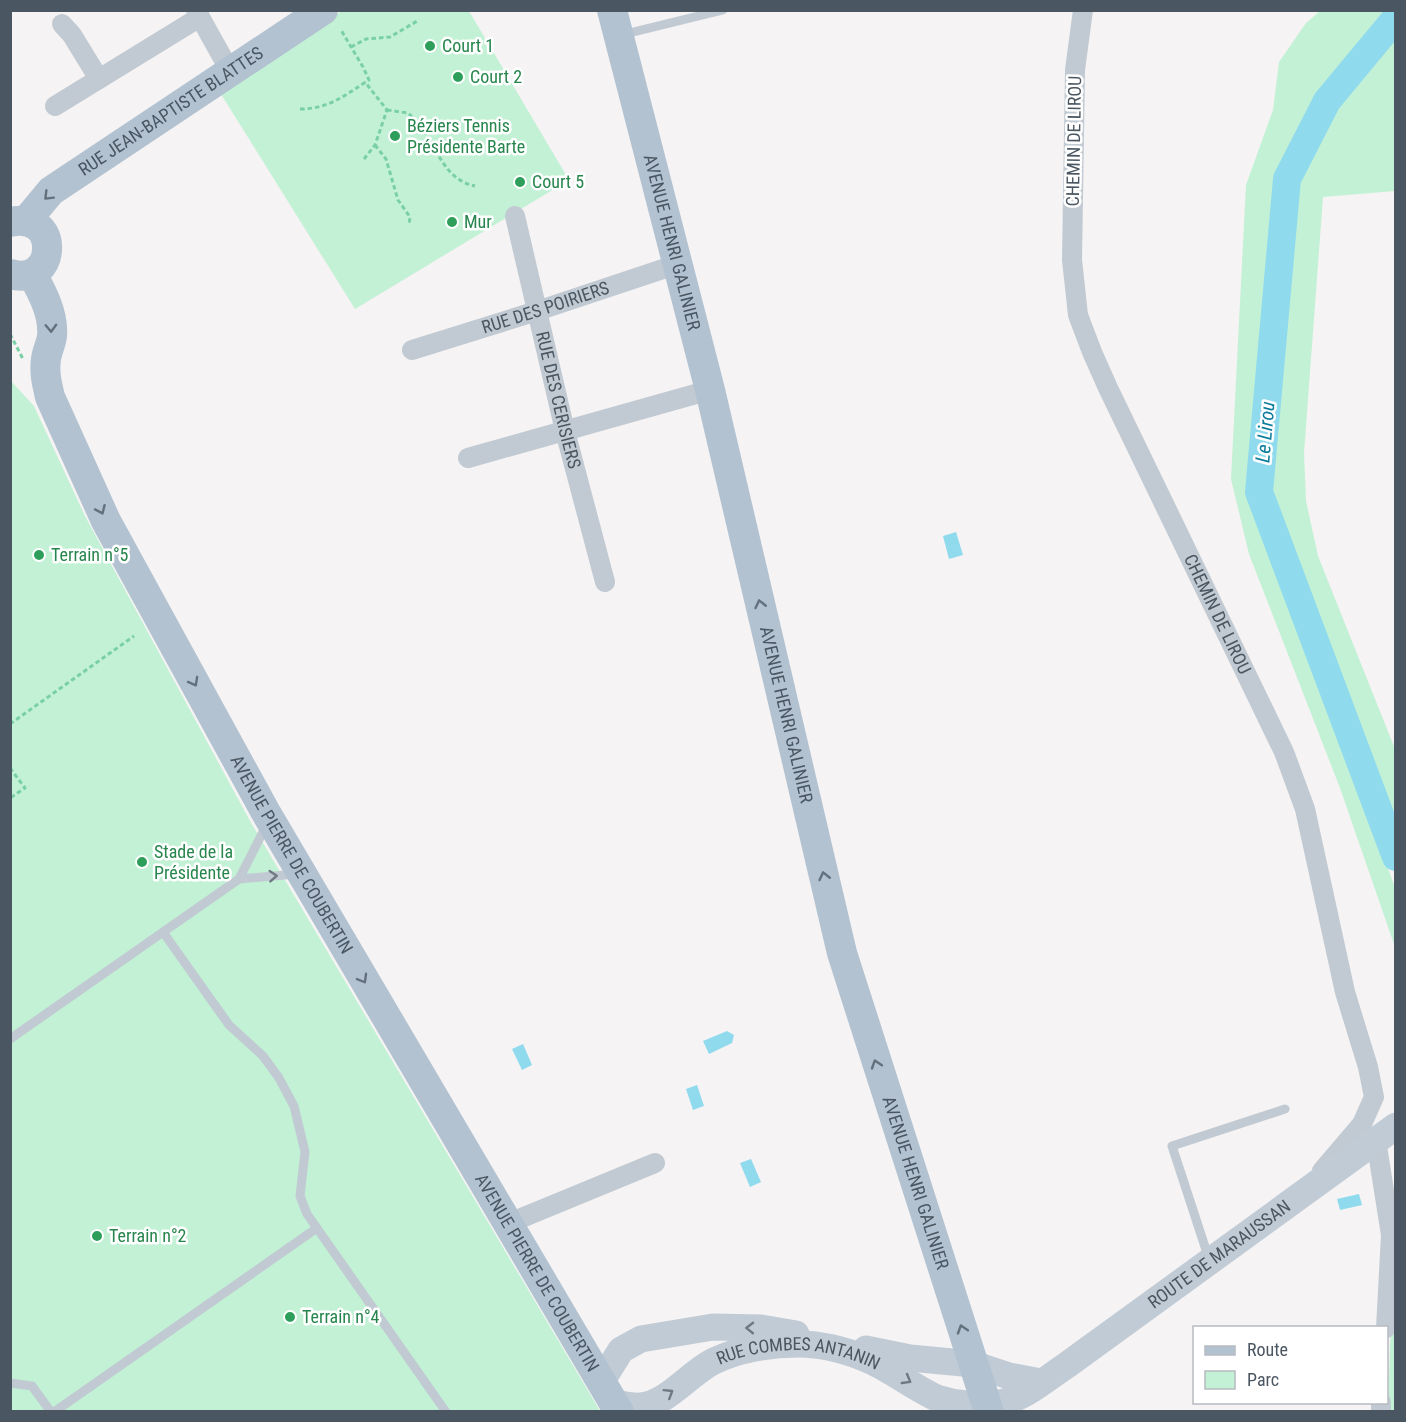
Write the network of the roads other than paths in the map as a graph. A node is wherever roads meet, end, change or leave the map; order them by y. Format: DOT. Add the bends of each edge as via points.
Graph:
graph roads {
  1 [pos="723,10"];
  2 [pos="1083,10"];
  3 [pos="198,14"];
  4 [pos="332,20"];
  5 [pos="615,23"];
  6 [pos="62,24"];
  7 [pos="230,71"];
  8 [pos="99,79"];
  9 [pos="55,106"];
  10 [pos="515,216"];
  11 [pos="18,221"];
  12 [pos="678,264"];
  13 [pos="17,276"];
  14 [pos="537,311"];
  15 [pos="412,350"];
  16 [pos="710,390"];
  17 [pos="566,431"];
  18 [pos="468,458"];
  19 [pos="605,582"];
  20 [pos="270,819"];
  21 [pos="302,874"];
  22 [pos="239,879"];
  23 [pos="163,932"];
  24 [pos="10,1039"];
  25 [pos="1285,1109"];
  26 [pos="1386,1133"];
  27 [pos="655,1163"];
  28 [pos="1300,1196"];
  29 [pos="507,1224"];
  30 [pos="317,1228"];
  31 [pos="1209,1261"];
  32 [pos="1386,1326"];
  33 [pos="973,1364"];
  34 [pos="1041,1382"];
  35 [pos="10,1383"];
  36 [pos="611,1399"];
  37 [pos="987,1408"];
  38 [pos="52,1412"];
  39 [pos="446,1412"];
  1 -- 5 [label="lane"];
  2 -- 28 [label="street, CHEMIN DE LIROU" via="1076,70 1073,174 1072,260 1078,315 1108,388 1284,752 1305,809 1345,992 1374,1097 1362,1125"];
  3 -- 7 [label="street"];
  3 -- 8 [label="street"];
  4 -- 7 [label="main road, RUE JEAN-BAPTISTE BLATTES"];
  5 -- 12 [label="main road, AVENUE HENRI GALINIER"];
  6 -- 8 [label="street"];
  7 -- 11 [label="main road, RUE JEAN-BAPTISTE BLATTES, one-way" via="51,191"];
  8 -- 9 [label="street"];
  10 -- 14 [label="street, RUE DES CERISIERS"];
  11 -- 13 [label="main road" via="41,229 48,245 45,262"];
  12 -- 14 [label="street, RUE DES POIRIERS"];
  12 -- 16 [label="main road, AVENUE HENRI GALINIER"];
  13 -- 20 [label="main road, AVENUE PIERRE DE COUBERTIN, one-way" via="43,293 51,316 45,378 50,397 106,521"];
  14 -- 15 [label="street, RUE DES POIRIERS"];
  14 -- 17 [label="street, RUE DES CERISIERS"];
  16 -- 17 [label="street"];
  33 -- 16 [label="main road, AVENUE HENRI GALINIER, one-way" via="842,954"];
  17 -- 18 [label="street"];
  17 -- 19 [label="street, RUE DES CERISIERS"];
  20 -- 21 [label="main road, AVENUE PIERRE DE COUBERTIN"];
  20 -- 22 [label="lane"];
  22 -- 21 [label="lane, one-way"];
  21 -- 29 [label="main road, AVENUE PIERRE DE COUBERTIN, one-way"];
  22 -- 23 [label="lane"];
  23 -- 24 [label="lane"];
  23 -- 30 [label="lane" via="229,1025 263,1056 294,1106 305,1152 300,1196"];
  25 -- 31 [label="lane" via="1172,1146"];
  26 -- 28 [label="main road, ROUTE DE MARAUSSAN"];
  26 -- 32 [label="street" via="1391,1235"];
  27 -- 29 [label="street"];
  28 -- 31 [label="main road, ROUTE DE MARAUSSAN"];
  29 -- 36 [label="main road, AVENUE PIERRE DE COUBERTIN"];
  30 -- 38 [label="lane"];
  30 -- 39 [label="lane"];
  31 -- 34 [label="main road, ROUTE DE MARAUSSAN"];
  33 -- 34 [label="main road"];
  33 -- 36 [label="main road, RUE COMBES ANTANIN, one-way" via="910,1358 761,1328 713,1327 641,1338 621,1350"];
  33 -- 37 [label="main road, AVENUE HENRI GALINIER"];
  34 -- 37 [label="main road, ROUTE DE MARAUSSAN"];
  35 -- 38 [label="lane" via="32,1386"];
  36 -- 37 [label="main road, RUE COMBES ANTANIN, one-way" via="642,1406 677,1388 713,1361 769,1346 800,1344 869,1360 937,1397"];
}
